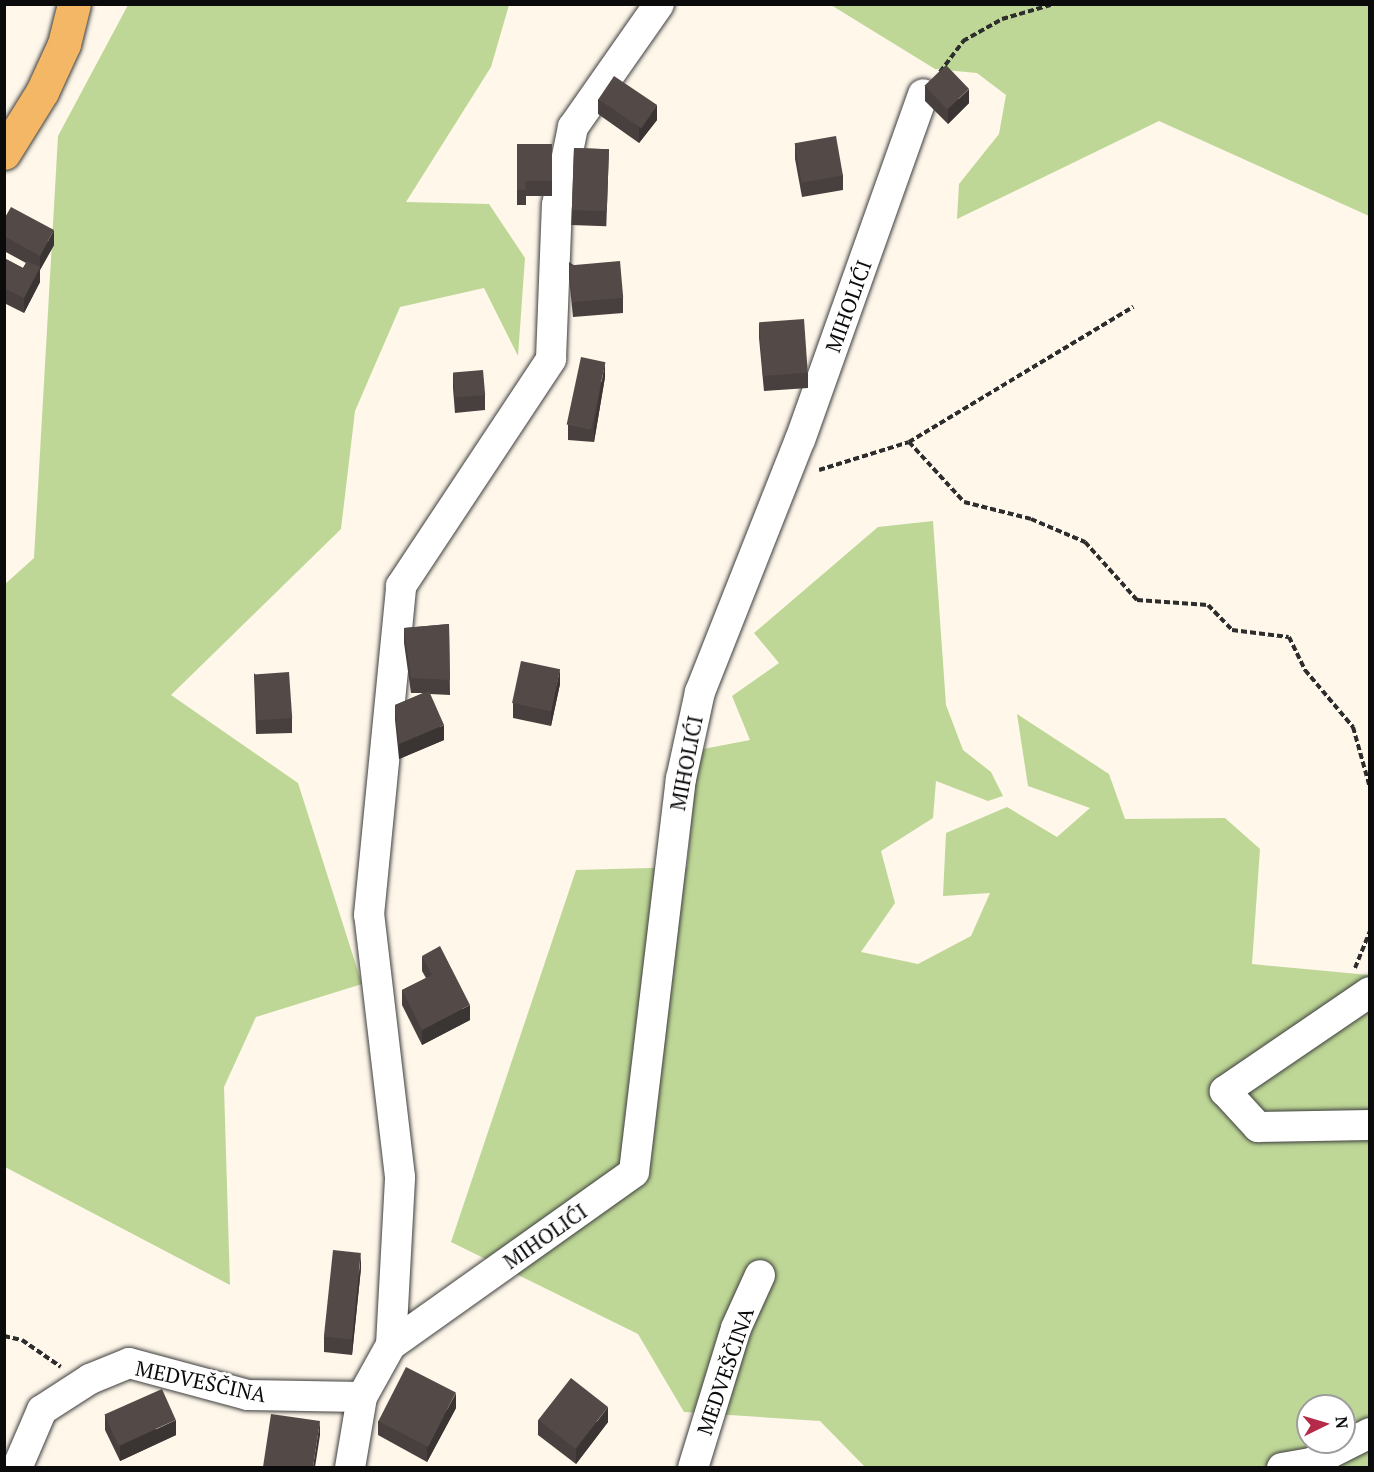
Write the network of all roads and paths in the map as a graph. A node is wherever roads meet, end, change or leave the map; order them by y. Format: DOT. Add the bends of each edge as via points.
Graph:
graph roads {
  1 [pos="74,4"];
  2 [pos="659,4"];
  3 [pos="1053,4"];
  4 [pos="923,94"];
  5 [pos="4,153"];
  6 [pos="1133,307"];
  7 [pos="909,442"];
  8 [pos="784,481"];
  9 [pos="1370,788"];
  10 [pos="1370,992"];
  11 [pos="1370,1125"];
  12 [pos="760,1275"];
  13 [pos="4,1335"];
  14 [pos="392,1345"];
  15 [pos="79,1386"];
  16 [pos="362,1397"];
  17 [pos="1370,1433"];
  18 [pos="17,1467"];
  19 [pos="350,1467"];
  20 [pos="693,1467"];
  21 [pos="1282,1467"];
  1 -- 5 [label="main road" via="60,54"];
  2 -- 14 [label="street, MIHOLIĆI" via="573,127 557,206 551,359 401,586 369,915 400,1177"];
  3 -- 4 [label="path" via="1002,19 963,41"];
  4 -- 8 [label="street, MIHOLIĆI"];
  6 -- 7 [label="path"];
  7 -- 8 [label="path"];
  7 -- 9 [label="path" via="964,502 1031,519 1086,542 1137,600 1208,605 1232,630 1289,637 1305,670 1353,728"];
  8 -- 14 [label="street, MIHOLIĆI" via="700,692 681,779 634,1172"];
  10 -- 11 [label="street" via="1225,1091 1258,1127"];
  12 -- 20 [label="street, MEDVEŠČINA" via="736,1328"];
  13 -- 15 [label="path" via="52,1358"];
  14 -- 16 [label="street, MIHOLIĆI"];
  15 -- 16 [label="street, MEDVEŠČINA" via="129,1363 248,1395"];
  15 -- 18 [label="street, MEDVEŠČINA" via="42,1410"];
  16 -- 19 [label="street, MIHOLIĆI"];
  17 -- 21 [label="street" via="1311,1463"];
}
